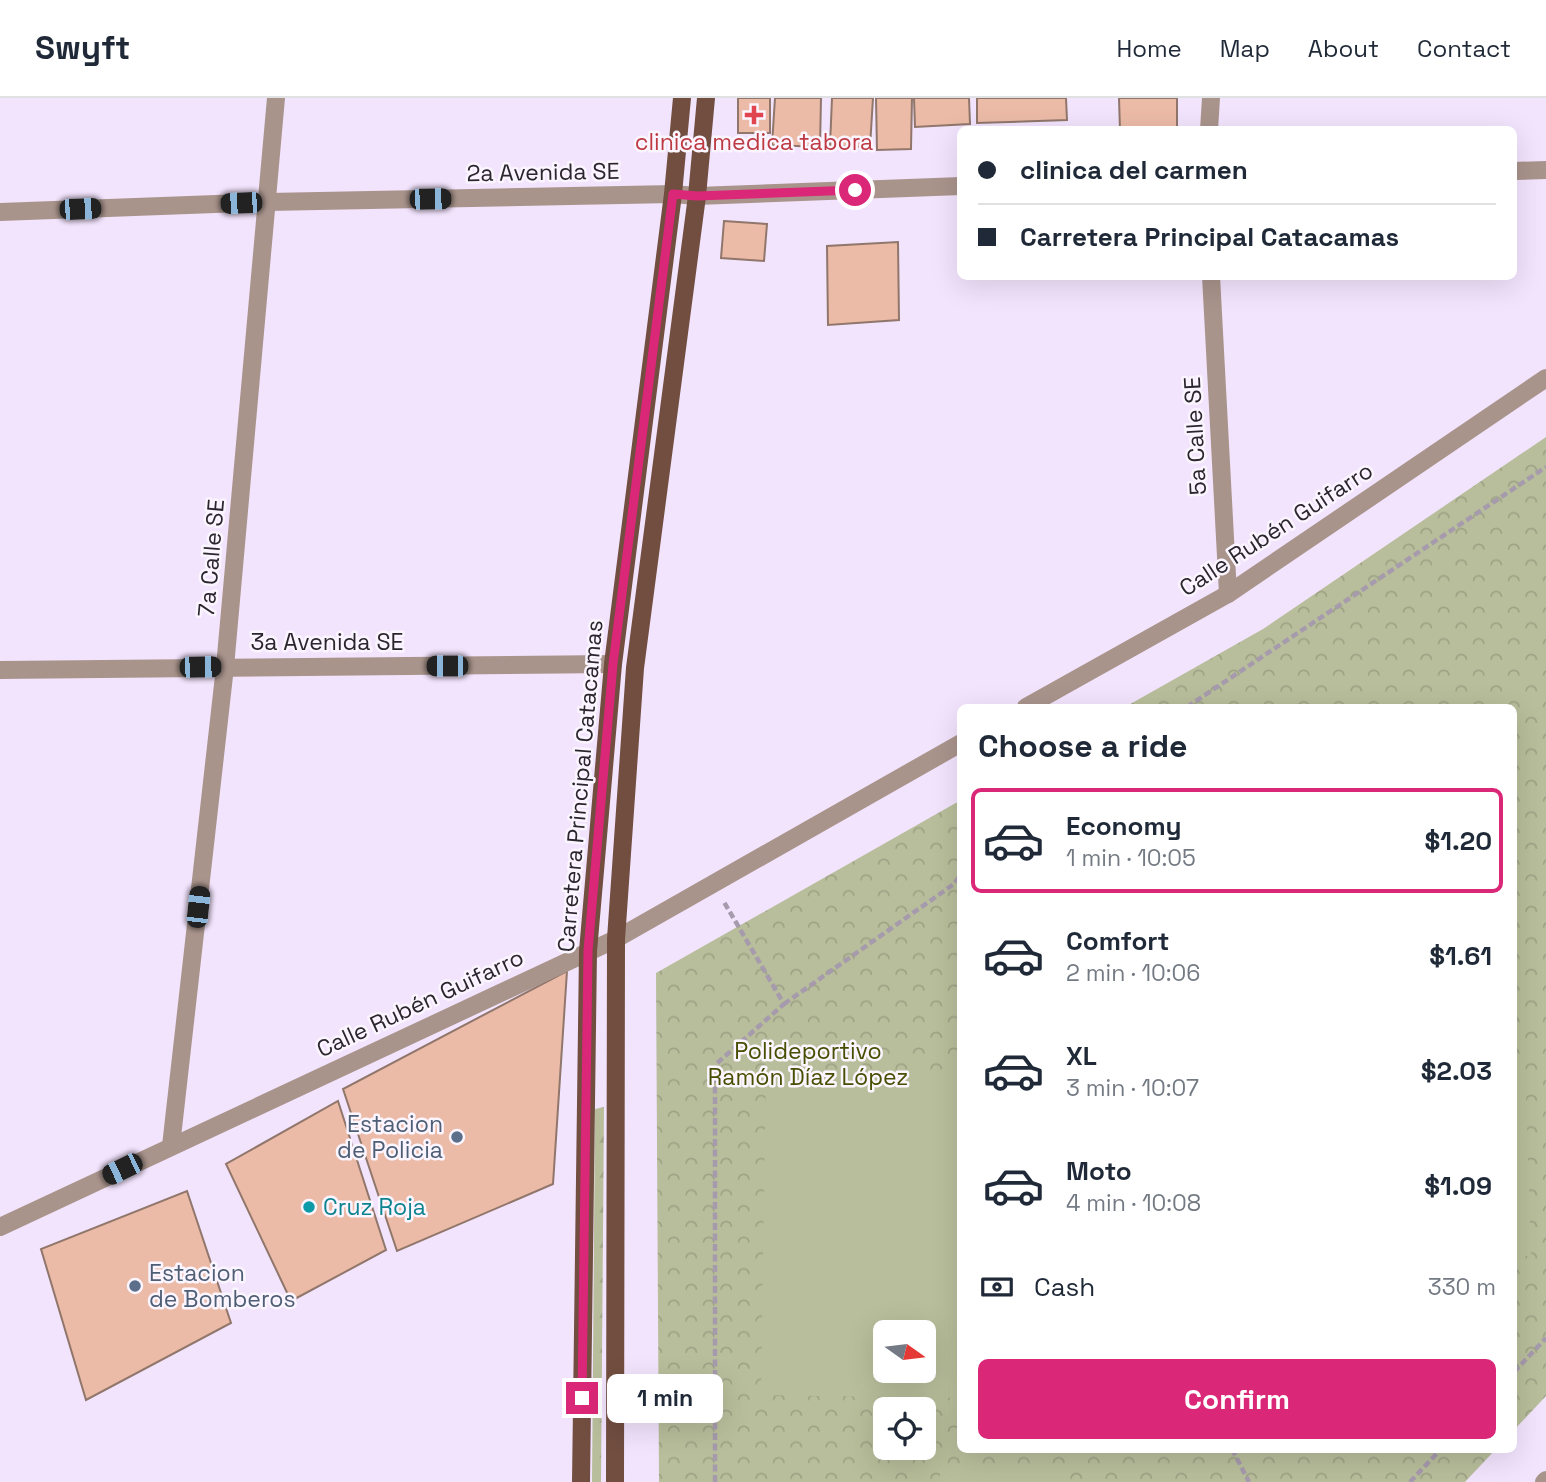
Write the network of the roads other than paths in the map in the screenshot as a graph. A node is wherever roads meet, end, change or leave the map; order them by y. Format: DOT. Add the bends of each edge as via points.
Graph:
graph roads {
  1 [pos="276,98"];
  2 [pos="682,98"];
  3 [pos="706,98"];
  4 [pos="1212,98"];
  5 [pos="1209,126"];
  6 [pos="1546,170"];
  7 [pos="1517,171"];
  8 [pos="957,186"];
  9 [pos="673,194"];
  10 [pos="697,196"];
  11 [pos="268,202"];
  12 [pos="0,212"];
  13 [pos="1211,280"];
  14 [pos="1546,378"];
  15 [pos="1227,594"];
  16 [pos="613,664"];
  17 [pos="225,667"];
  18 [pos="0,670"];
  19 [pos="1031,704"];
  20 [pos="957,745"];
  21 [pos="617,939"];
  22 [pos="588,951"];
  23 [pos="171,1146"];
  24 [pos="0,1227"];
  25 [pos="581,1482"];
  26 [pos="615,1482"];
  1 -- 11 [label="street, 7a Calle SE"];
  2 -- 9 [label="main road, Carretera Principal Catacamas"];
  3 -- 10 [label="main road, Carretera Principal Catacamas"];
  4 -- 5 [label="street"];
  6 -- 7 [label="street"];
  8 -- 10 [label="street, 2a Avenida SE"];
  9 -- 10 [label="street, 2a Avenida SE"];
  9 -- 11 [label="street, 2a Avenida SE"];
  9 -- 16 [label="main road, Carretera Principal Catacamas"];
  10 -- 21 [label="main road, Carretera Principal Catacamas" via="635,668"];
  11 -- 12 [label="street, 2a Avenida SE"];
  11 -- 17 [label="street, 7a Calle SE"];
  13 -- 15 [label="street, 5a Calle SE"];
  14 -- 15 [label="street, Calle Rubén Guifarro"];
  15 -- 19 [label="street, Calle Rubén Guifarro"];
  16 -- 17 [label="street, 3a Avenida SE"];
  16 -- 22 [label="main road, Carretera Principal Catacamas"];
  17 -- 18 [label="street, 3a Avenida SE"];
  17 -- 23 [label="street, 7a Calle SE"];
  20 -- 21 [label="street, Calle Rubén Guifarro"];
  21 -- 22 [label="street, Calle Rubén Guifarro"];
  21 -- 26 [label="main road, Carretera Principal Catacamas"];
  22 -- 23 [label="street, Calle Rubén Guifarro"];
  22 -- 25 [label="main road, Carretera Principal Catacamas"];
  23 -- 24 [label="street, Calle Rubén Guifarro"];
}
